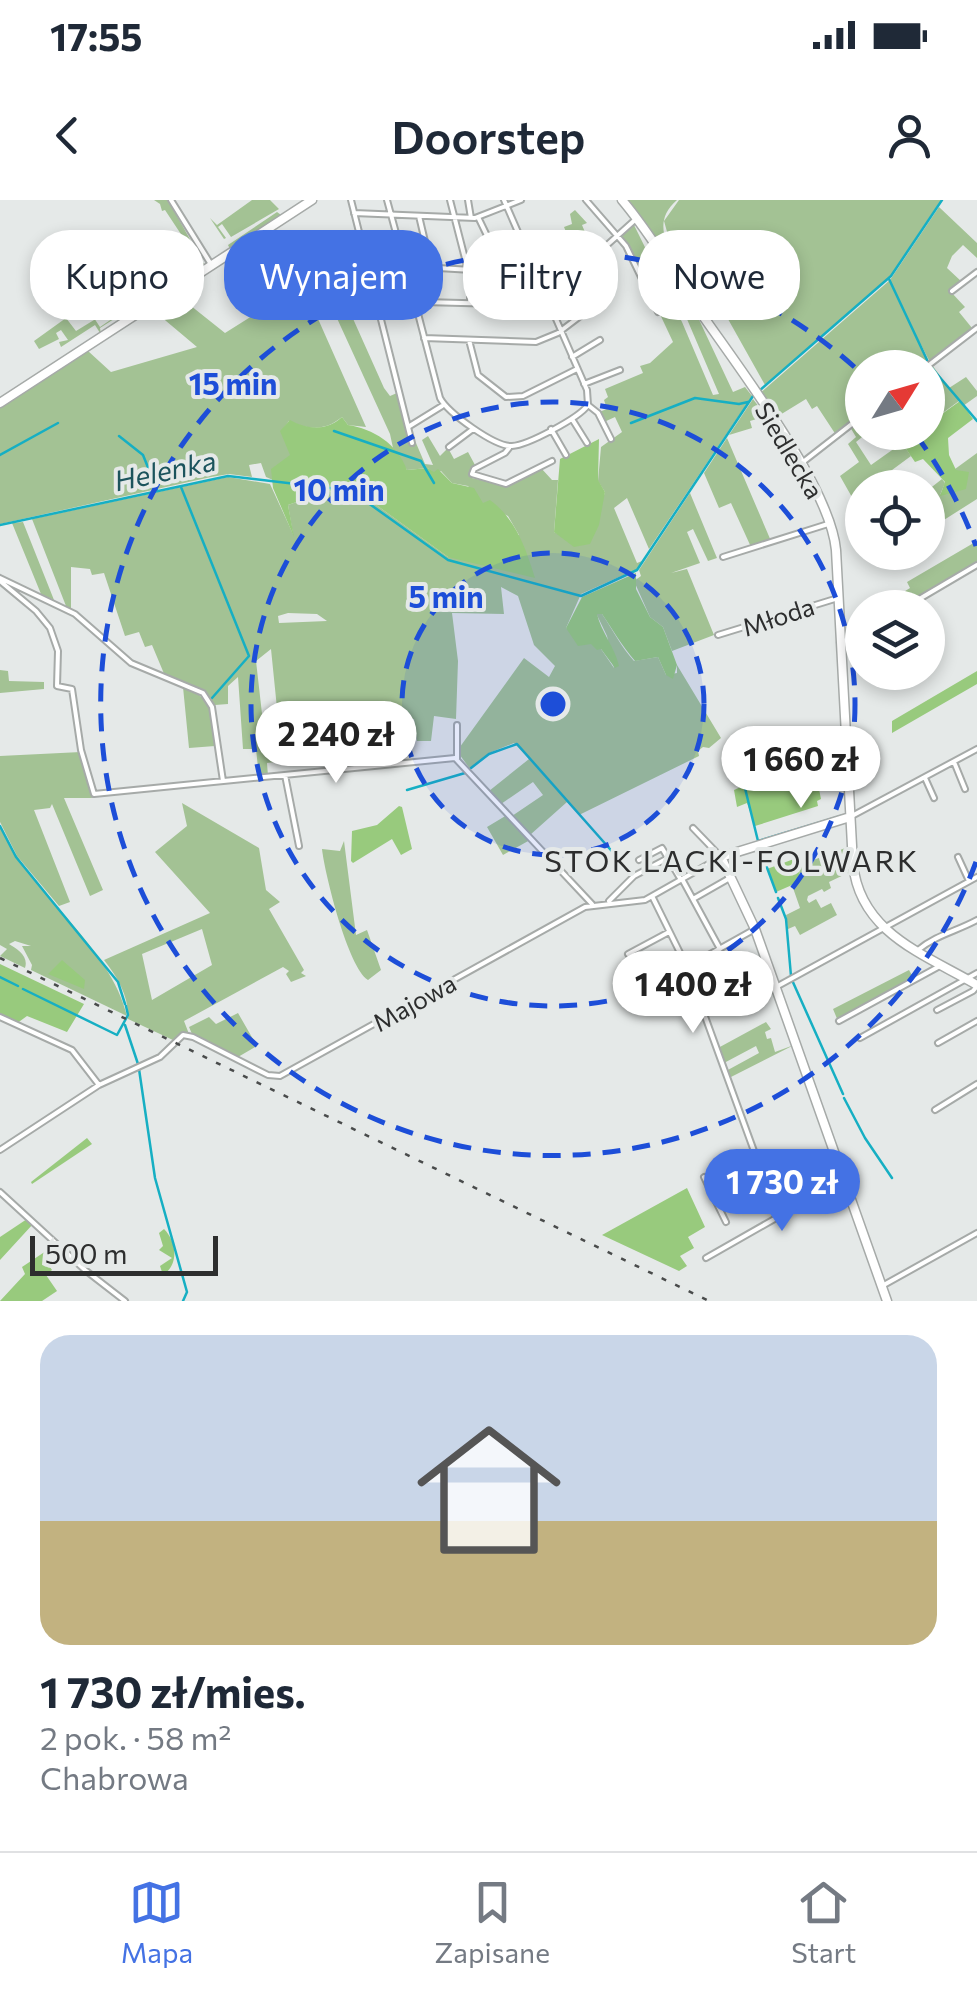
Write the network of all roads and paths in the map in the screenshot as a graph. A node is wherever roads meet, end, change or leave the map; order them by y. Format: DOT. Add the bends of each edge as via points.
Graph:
graph roads {
  1 [pos="171,200"];
  2 [pos="312,200"];
  3 [pos="351,200"];
  4 [pos="386,200"];
  5 [pos="450,200"];
  6 [pos="468,200"];
  7 [pos="520,200"];
  8 [pos="586,200"];
  9 [pos="622,200"];
  10 [pos="505,203"];
  11 [pos="354,212"];
  12 [pos="390,214"];
  13 [pos="419,216"];
  14 [pos="455,217"];
  15 [pos="474,218"];
  16 [pos="636,218"];
  17 [pos="359,230"];
  18 [pos="422,230"];
  19 [pos="481,230"];
  20 [pos="517,230"];
  21 [pos="613,230"];
  22 [pos="644,230"];
  23 [pos="618,234"];
  24 [pos="618,236"];
  25 [pos="463,250"];
  26 [pos="212,266"];
  27 [pos="463,270"];
  28 [pos="638,271"];
  29 [pos="977,272"];
  30 [pos="952,291"];
  31 [pos="381,320"];
  32 [pos="420,320"];
  33 [pos="556,320"];
  34 [pos="576,320"];
  35 [pos="705,320"];
  36 [pos="977,328"];
  37 [pos="561,332"];
  38 [pos="424,338"];
  39 [pos="469,340"];
  40 [pos="600,340"];
  41 [pos="945,353"];
  42 [pos="572,357"];
  43 [pos="578,369"];
  44 [pos="620,370"];
  45 [pos="584,384"];
  46 [pos="0,403"];
  47 [pos="444,405"];
  48 [pos="588,405"];
  49 [pos="572,419"];
  50 [pos="408,427"];
  51 [pos="474,428"];
  52 [pos="551,429"];
  53 [pos="845,429"];
  54 [pos="611,439"];
  55 [pos="412,443"];
  56 [pos="587,443"];
  57 [pos="509,446"];
  58 [pos="449,447"];
  59 [pos="566,455"];
  60 [pos="552,461"];
  61 [pos="800,464"];
  62 [pos="831,523"];
  63 [pos="722,557"];
  64 [pos="977,565"];
  65 [pos="0,579"];
  66 [pos="935,590"];
  67 [pos="838,598"];
  68 [pos="718,635"];
  69 [pos="845,641"];
  70 [pos="840,644"];
  71 [pos="456,724"];
  72 [pos="977,750"];
  73 [pos="457,759"];
  74 [pos="954,762"];
  75 [pos="285,775"];
  76 [pos="925,778"];
  77 [pos="223,781"];
  78 [pos="965,789"];
  79 [pos="934,798"];
  80 [pos="850,817"];
  81 [pos="693,828"];
  82 [pos="299,846"];
  83 [pos="721,857"];
  84 [pos="958,857"];
  85 [pos="668,858"];
  86 [pos="639,860"];
  87 [pos="977,876"];
  88 [pos="731,877"];
  89 [pos="682,879"];
  90 [pos="968,881"];
  91 [pos="652,896"];
  92 [pos="693,899"];
  93 [pos="610,903"];
  94 [pos="592,904"];
  95 [pos="977,920"];
  96 [pos="883,928"];
  97 [pos="756,929"];
  98 [pos="669,932"];
  99 [pos="720,948"];
  100 [pos="918,950"];
  101 [pos="628,954"];
  102 [pos="682,958"];
  103 [pos="942,965"];
  104 [pos="686,967"];
  105 [pos="977,974"];
  106 [pos="967,980"];
  107 [pos="638,982"];
  108 [pos="977,986"];
  109 [pos="776,987"];
  110 [pos="937,1010"];
  111 [pos="0,1016"];
  112 [pos="839,1021"];
  113 [pos="977,1021"];
  114 [pos="860,1038"];
  115 [pos="938,1042"];
  116 [pos="977,1084"];
  117 [pos="98,1085"];
  118 [pos="935,1110"];
  119 [pos="0,1150"];
  120 [pos="759,1166"];
  121 [pos="704,1178"];
  122 [pos="844,1180"];
  123 [pos="0,1192"];
  124 [pos="711,1192"];
  125 [pos="778,1217"];
  126 [pos="726,1222"];
  127 [pos="977,1233"];
  128 [pos="706,1258"];
  129 [pos="882,1286"];
  130 [pos="125,1301"];
  131 [pos="887,1301"];
  1 -- 26 [label="street"];
  2 -- 26 [label="street"];
  3 -- 11 [label="street"];
  4 -- 12 [label="street"];
  5 -- 14 [label="street"];
  6 -- 15 [label="street"];
  7 -- 10 [label="street"];
  8 -- 21 [label="street"];
  9 -- 16 [label="street, Siedlecka"];
  10 -- 15 [label="street"];
  10 -- 20 [label="street"];
  11 -- 12 [label="street"];
  11 -- 17 [label="street"];
  12 -- 13 [label="street"];
  12 -- 27 [label="street" via="405,266"];
  13 -- 14 [label="street"];
  13 -- 18 [label="street"];
  14 -- 15 [label="street"];
  14 -- 25 [label="street"];
  15 -- 19 [label="street"];
  16 -- 22 [label="street, Siedlecka"];
  16 -- 23 [label="street"];
  24 -- 28 [label="street"];
  26 -- 46 [label="street"];
  29 -- 30 [label="street"];
  31 -- 50 [label="street"];
  32 -- 38 [label="street"];
  33 -- 37 [label="street"];
  34 -- 37 [label="street"];
  35 -- 61 [label="street, Siedlecka"];
  36 -- 41 [label="street"];
  37 -- 39 [label="street" via="536,342"];
  37 -- 42 [label="street"];
  38 -- 39 [label="street"];
  38 -- 47 [label="street"];
  39 -- 43 [label="street" via="478,376 506,398"];
  40 -- 42 [label="street"];
  42 -- 43 [label="street"];
  43 -- 45 [label="street"];
  44 -- 45 [label="street"];
  45 -- 48 [label="street" via="591,394"];
  47 -- 50 [label="street"];
  47 -- 51 [label="street"];
  48 -- 49 [label="street"];
  48 -- 54 [label="street"];
  49 -- 52 [label="street"];
  49 -- 56 [label="street"];
  50 -- 55 [label="street"];
  51 -- 57 [label="street"];
  51 -- 58 [label="street"];
  52 -- 57 [label="street"];
  52 -- 59 [label="street"];
  53 -- 61 [label="street"];
  57 -- 60 [label="street" via="472,474 506,484"];
  61 -- 62 [label="street, Siedlecka"];
  62 -- 63 [label="street"];
  62 -- 67 [label="street, Siedlecka"];
  64 -- 66 [label="street"];
  65 -- 77 [label="street" via="75,614 136,666 206,696"];
  65 -- 77 [label="street" via="55,639 57,686 72,689 94,794"];
  67 -- 68 [label="street, Młoda"];
  67 -- 70 [label="street, Siedlecka"];
  69 -- 70 [label="street"];
  70 -- 80 [label="street, Siedlecka"];
  71 -- 73 [label="street"];
  72 -- 74 [label="street"];
  73 -- 75 [label="street"];
  73 -- 94 [label="street"];
  74 -- 76 [label="street"];
  74 -- 78 [label="street"];
  75 -- 77 [label="street"];
  75 -- 82 [label="street"];
  76 -- 79 [label="street"];
  76 -- 80 [label="street"];
  80 -- 83 [label="street, Majowa"];
  80 -- 96 [label="street, Siedlecka" via="856,888"];
  81 -- 83 [label="street"];
  83 -- 88 [label="street"];
  83 -- 89 [label="street, Majowa"];
  84 -- 90 [label="street"];
  85 -- 86 [label="street" via="662,848"];
  85 -- 89 [label="street"];
  85 -- 93 [label="street" via="634,876"];
  87 -- 90 [label="street"];
  88 -- 92 [label="street"];
  88 -- 97 [label="street"];
  89 -- 91 [label="street, Majowa"];
  89 -- 92 [label="street"];
  90 -- 96 [label="street"];
  91 -- 93 [label="street, Majowa"];
  91 -- 98 [label="street"];
  92 -- 99 [label="street"];
  93 -- 94 [label="street, Majowa"];
  94 -- 117 [label="street, Majowa" via="280,1076 187,1035 160,1057"];
  95 -- 100 [label="street"];
  96 -- 100 [label="street, Siedlecka"];
  96 -- 109 [label="street"];
  97 -- 99 [label="street"];
  97 -- 109 [label="street"];
  98 -- 101 [label="street"];
  98 -- 102 [label="street"];
  99 -- 104 [label="street"];
  100 -- 103 [label="street, Siedlecka"];
  102 -- 104 [label="street"];
  102 -- 107 [label="street"];
  103 -- 106 [label="street, Siedlecka"];
  103 -- 112 [label="street"];
  104 -- 120 [label="street"];
  105 -- 106 [label="street"];
  106 -- 108 [label="street, Siedlecka"];
  106 -- 114 [label="street"];
  108 -- 110 [label="street"];
  109 -- 122 [label="street"];
  111 -- 117 [label="street" via="72,1050"];
  113 -- 115 [label="street"];
  116 -- 118 [label="street"];
  117 -- 119 [label="street, Majowa"];
  120 -- 124 [label="street"];
  120 -- 125 [label="street"];
  121 -- 124 [label="street"];
  122 -- 125 [label="street"];
  122 -- 129 [label="street"];
  123 -- 130 [label="street"];
  124 -- 126 [label="street"];
  125 -- 128 [label="street"];
  127 -- 129 [label="street"];
  129 -- 131 [label="street"];
}
